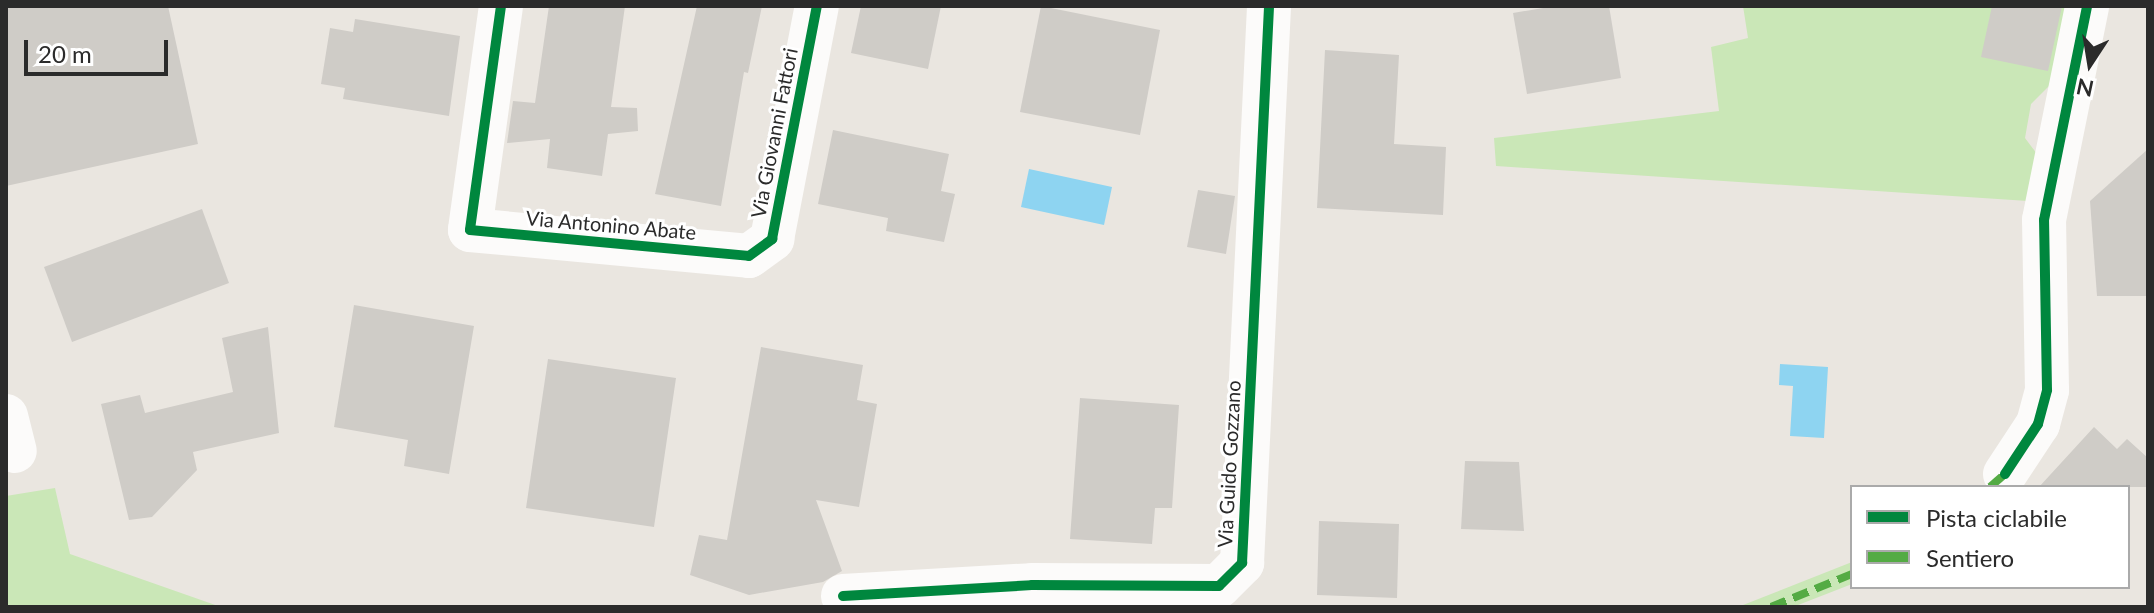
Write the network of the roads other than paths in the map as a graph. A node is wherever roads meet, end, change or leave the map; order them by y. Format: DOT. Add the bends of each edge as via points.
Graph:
graph roads {
  1 [pos="501,6"];
  2 [pos="817,6"];
  3 [pos="1269,6"];
  4 [pos="2087,6"];
  5 [pos="749,256"];
  6 [pos="2005,474"];
  7 [pos="843,596"];
  1 -- 5 [label="street, Via Antonino Abate" via="470,230"];
  2 -- 5 [label="street, Via Giovanni Fattori" via="772,239"];
  3 -- 7 [label="street, Via Guido Gozzano" via="1242,563 1219,586 1032,585"];
  4 -- 6 [label="street" via="2044,220 2047,390 2038,424"];
}
